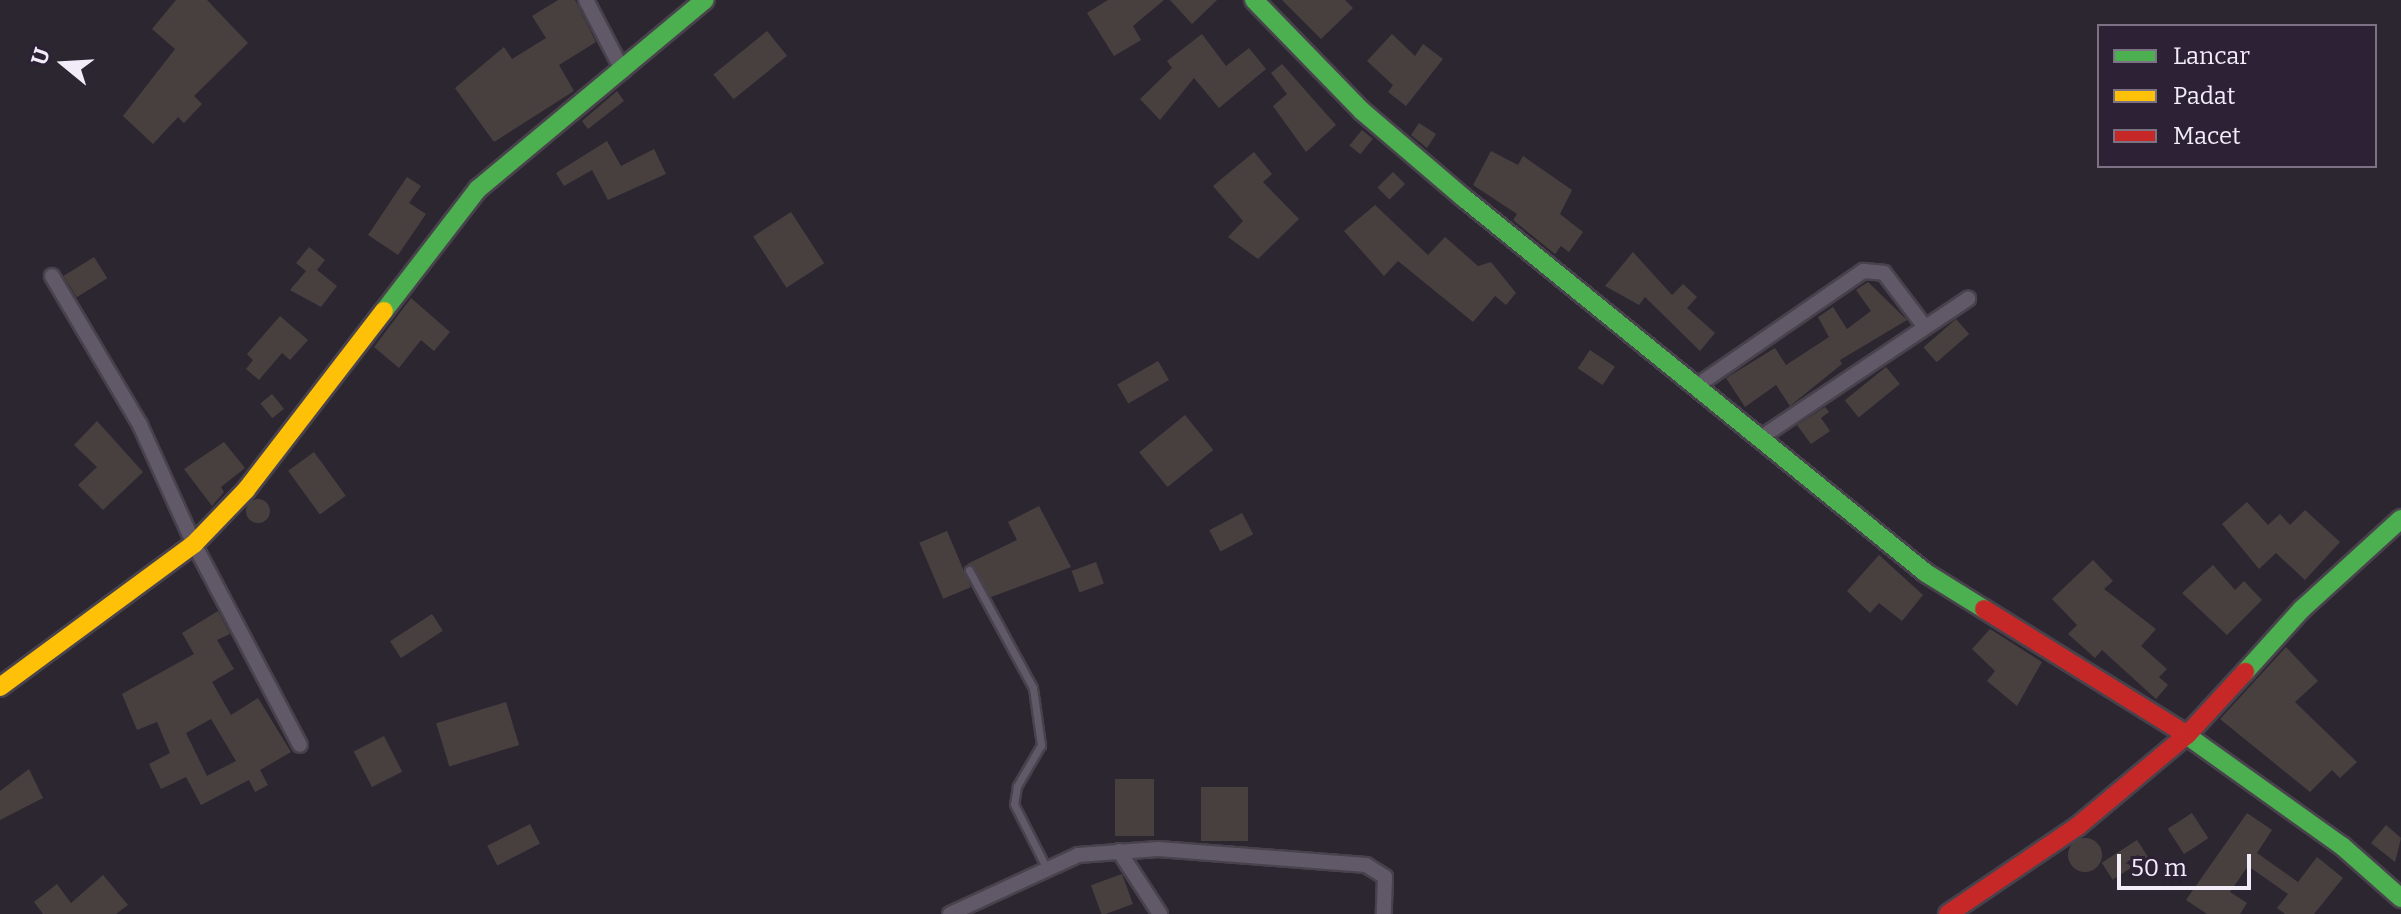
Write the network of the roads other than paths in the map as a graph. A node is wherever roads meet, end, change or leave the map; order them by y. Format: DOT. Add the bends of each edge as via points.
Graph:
graph roads {
  1 [pos="586,0"];
  2 [pos="705,0"];
  3 [pos="1254,0"];
  4 [pos="623,71"];
  5 [pos="52,276"];
  6 [pos="1968,299"];
  7 [pos="1925,327"];
  8 [pos="1698,385"];
  9 [pos="1763,436"];
  10 [pos="2401,519"];
  11 [pos="194,544"];
  12 [pos="969,570"];
  13 [pos="0,687"];
  14 [pos="2187,735"];
  15 [pos="300,745"];
  16 [pos="1119,851"];
  17 [pos="1047,869"];
  18 [pos="2401,898"];
  19 [pos="950,914"];
  20 [pos="1160,914"];
  21 [pos="1384,914"];
  22 [pos="1948,914"];
  1 -- 4 [label="street"];
  2 -- 4 [label="street"];
  3 -- 8 [label="street" via="1362,111 1617,329"];
  4 -- 11 [label="street" via="478,189 246,490"];
  5 -- 11 [label="street" via="140,425"];
  6 -- 7 [label="street"];
  7 -- 8 [label="street" via="1884,273 1863,271"];
  7 -- 9 [label="street"];
  8 -- 9 [label="street"];
  9 -- 14 [label="street" via="1926,573"];
  10 -- 14 [label="street" via="2302,609"];
  11 -- 13 [label="street"];
  11 -- 15 [label="street"];
  12 -- 17 [label="lane" via="1033,688 1041,745 1017,786 1014,804"];
  14 -- 18 [label="street" via="2342,846"];
  14 -- 22 [label="street" via="2078,826"];
  16 -- 17 [label="street" via="1078,855"];
  16 -- 20 [label="street"];
  16 -- 21 [label="street" via="1366,865 1385,877"];
  17 -- 19 [label="street"];
}
